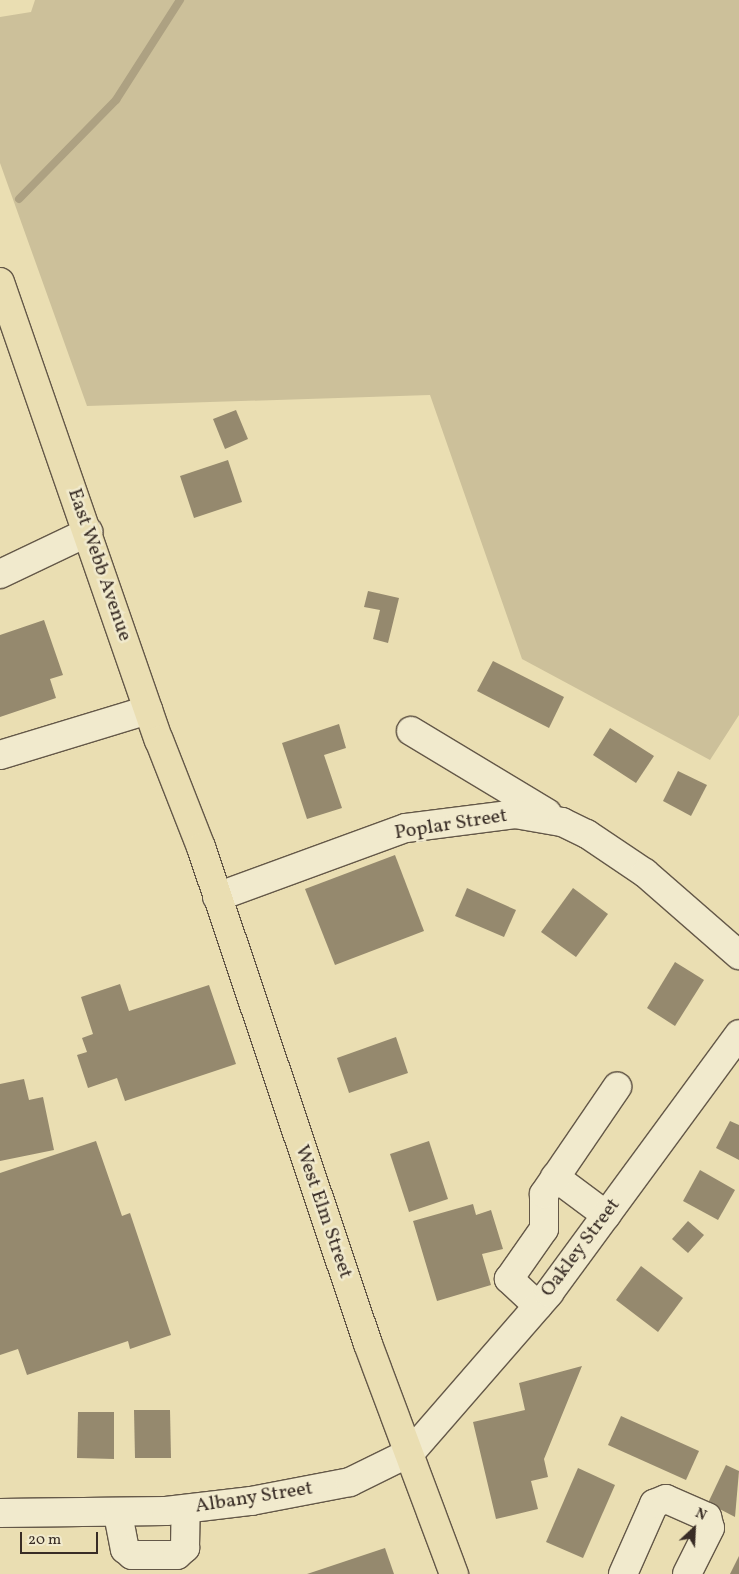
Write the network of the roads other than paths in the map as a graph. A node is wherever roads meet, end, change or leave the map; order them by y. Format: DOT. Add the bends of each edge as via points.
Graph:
graph roads {
  1 [pos="0,282"];
  2 [pos="88,532"];
  3 [pos="0,574"];
  4 [pos="148,710"];
  5 [pos="411,731"];
  6 [pos="0,755"];
  7 [pos="562,822"];
  8 [pos="201,847"];
  9 [pos="218,897"];
  10 [pos="739,955"];
  11 [pos="739,1034"];
  12 [pos="617,1087"];
  13 [pos="556,1177"];
  14 [pos="606,1215"];
  15 [pos="544,1229"];
  16 [pos="578,1254"];
  17 [pos="538,1306"];
  18 [pos="411,1452"];
  19 [pos="186,1508"];
  20 [pos="0,1513"];
  21 [pos="118,1514"];
  22 [pos="454,1574"];
  23 [pos="622,1574"];
  24 [pos="687,1574"];
  1 -- 2 [label="highway, East Webb Avenue"];
  2 -- 3 [label="street"];
  2 -- 4 [label="highway, East Webb Avenue"];
  4 -- 6 [label="street"];
  4 -- 8 [label="highway, East Webb Avenue"];
  5 -- 7 [label="street"];
  7 -- 9 [label="street, Poplar Street" via="515,814 406,828"];
  7 -- 10 [label="street, Poplar Street" via="645,873"];
  8 -- 9 [label="highway, West Elm Street"];
  9 -- 18 [label="highway, West Elm Street" via="368,1344"];
  11 -- 14 [label="street, Oakley Street"];
  12 -- 13 [label="street"];
  13 -- 14 [label="street"];
  13 -- 15 [label="street" via="544,1194"];
  14 -- 16 [label="street, Oakley Street"];
  15 -- 16 [label="street"];
  15 -- 17 [label="street" via="509,1278"];
  16 -- 17 [label="street, Oakley Street"];
  17 -- 18 [label="street, Oakley Street"];
  18 -- 19 [label="street, Albany Street" via="350,1482"];
  18 -- 22 [label="highway, West Elm Street"];
  19 -- 21 [label="street, Albany Street"];
  19 -- 21 [label="street" via="185,1548 178,1555 132,1555 125,1549"];
  20 -- 21 [label="street, Albany Street"];
  23 -- 24 [label="street" via="654,1504 666,1499 708,1517 710,1528"];
}
